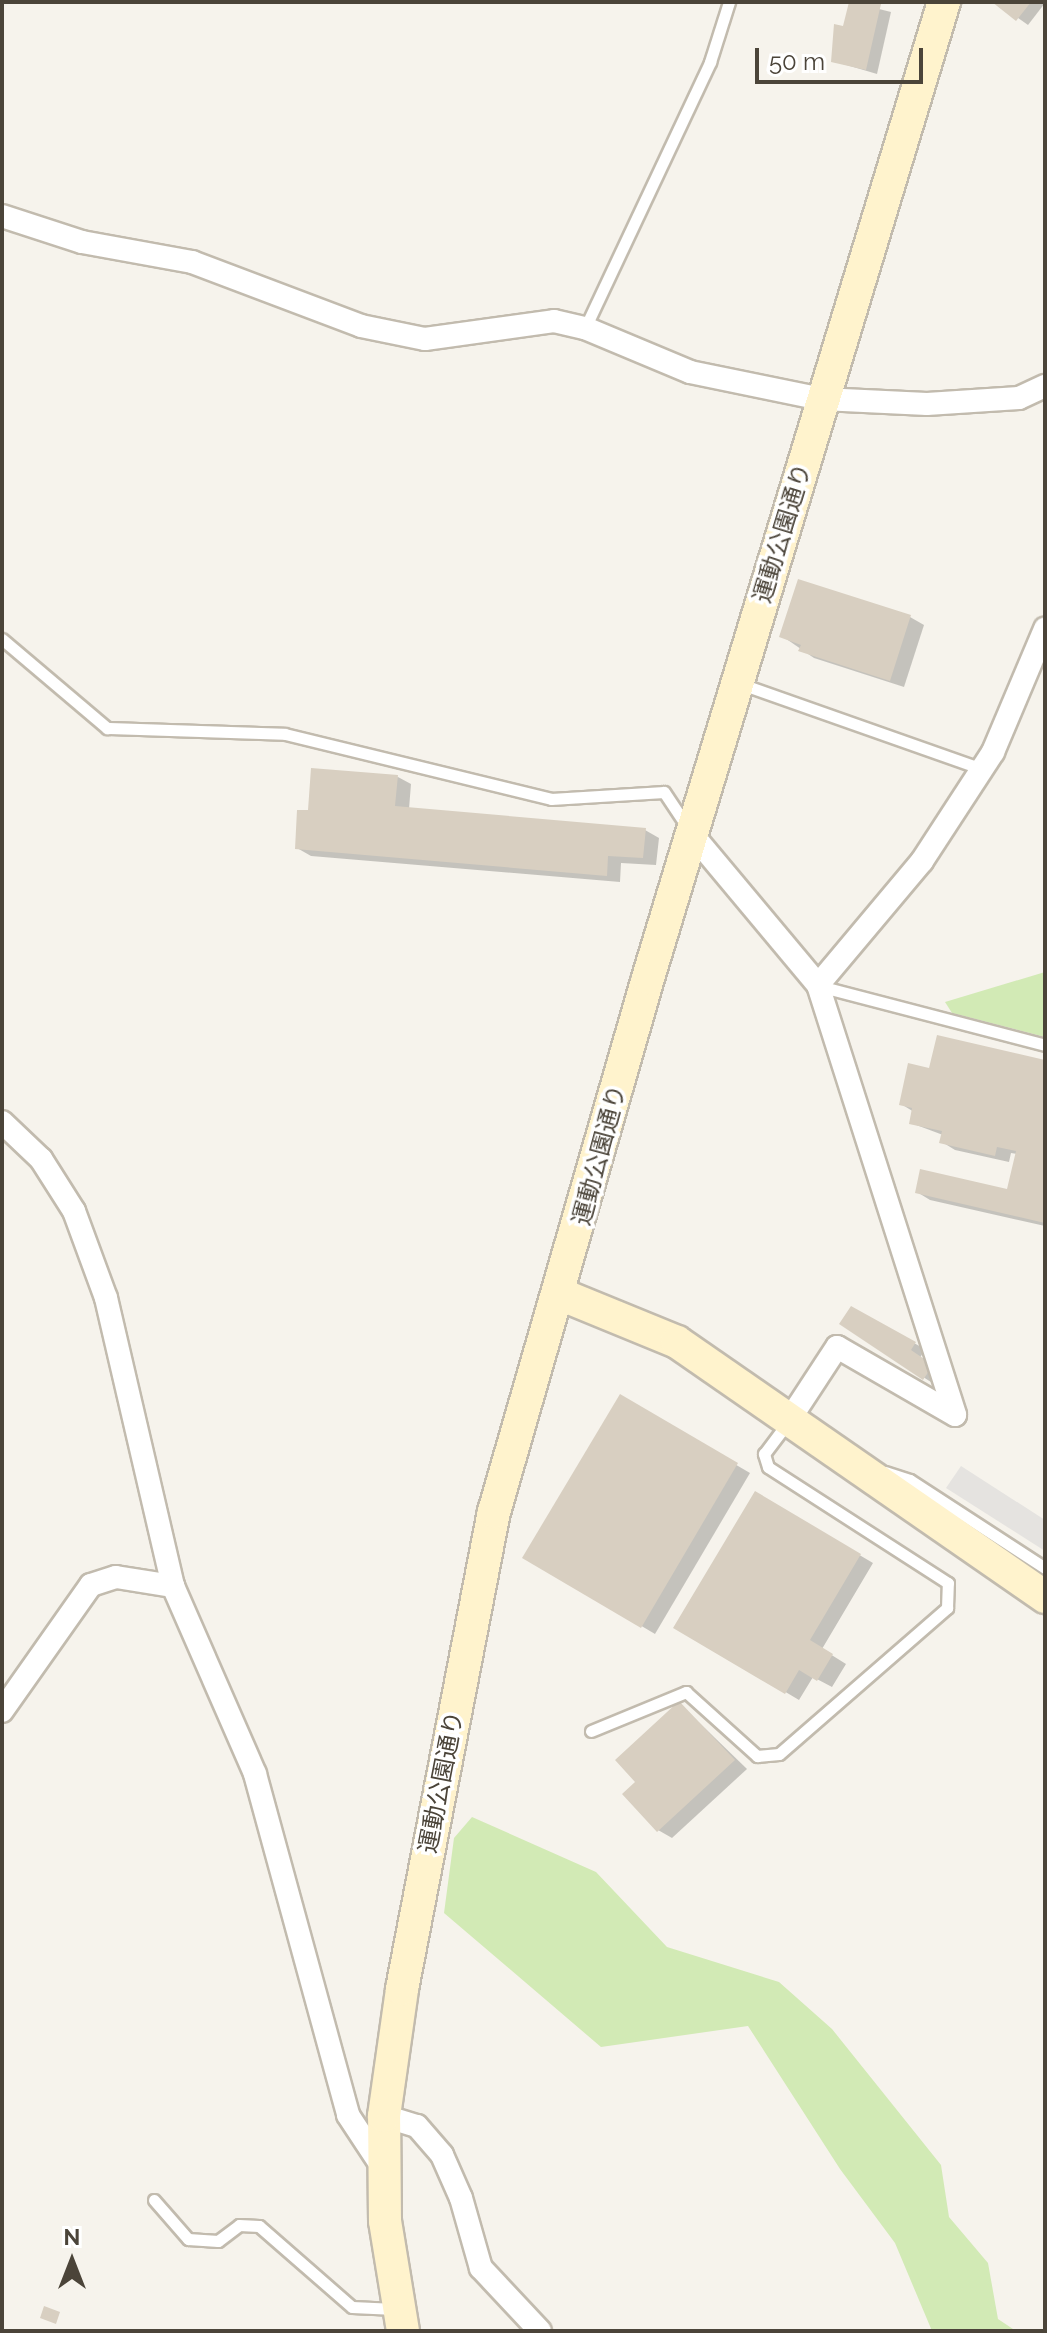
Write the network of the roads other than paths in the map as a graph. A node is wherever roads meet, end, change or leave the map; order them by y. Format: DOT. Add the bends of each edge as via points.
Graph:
graph roads {
  1 [pos="729,2"];
  2 [pos="944,2"];
  3 [pos="2,216"];
  4 [pos="585,328"];
  5 [pos="1045,386"];
  6 [pos="822,399"];
  7 [pos="1045,629"];
  8 [pos="2,639"];
  9 [pos="737,682"];
  10 [pos="982,769"];
  11 [pos="691,833"];
  12 [pos="818,985"];
  13 [pos="1045,1045"];
  14 [pos="2,1122"];
  15 [pos="560,1294"];
  16 [pos="788,1422"];
  17 [pos="842,1459"];
  18 [pos="1045,1568"];
  19 [pos="173,1586"];
  20 [pos="1045,1597"];
  21 [pos="2,1709"];
  22 [pos="591,1731"];
  23 [pos="384,2116"];
  24 [pos="383,2168"];
  25 [pos="154,2200"];
  26 [pos="401,2320"];
  27 [pos="540,2331"];
  1 -- 4 [label="lane" via="710,62"];
  2 -- 6 [label="street, 運動公園通り"];
  3 -- 4 [label="street" via="82,242 192,262 361,326 425,339 554,321"];
  4 -- 6 [label="street" via="690,372"];
  5 -- 6 [label="street" via="1019,398 927,404"];
  6 -- 9 [label="street, 運動公園通り"];
  7 -- 10 [label="street"];
  8 -- 11 [label="lane" via="107,728 285,734 551,799 664,792"];
  9 -- 10 [label="lane"];
  9 -- 11 [label="street, 運動公園通り"];
  10 -- 12 [label="street" via="922,861"];
  11 -- 12 [label="street"];
  11 -- 15 [label="street, 運動公園通り"];
  12 -- 13 [label="lane"];
  12 -- 16 [label="street" via="955,1415 837,1347"];
  14 -- 19 [label="street" via="41,1159 80,1225 106,1298"];
  15 -- 16 [label="street" via="677,1342"];
  15 -- 23 [label="street, 運動公園通り" via="494,1512 472,1609"];
  16 -- 17 [label="street"];
  16 -- 22 [label="lane" via="764,1454 768,1467 948,1583 947,1608 779,1754 757,1756 686,1692"];
  17 -- 18 [label="lane" via="910,1480"];
  17 -- 20 [label="street"];
  19 -- 21 [label="street" via="116,1577 91,1585"];
  19 -- 24 [label="street" via="255,1774 348,2115"];
  23 -- 24 [label="street, 運動公園通り"];
  23 -- 27 [label="street" via="417,2126 442,2155 481,2268"];
  24 -- 26 [label="street, 運動公園通り"];
  25 -- 26 [label="lane" via="188,2239 218,2241 239,2225 259,2226 352,2307"];
}
